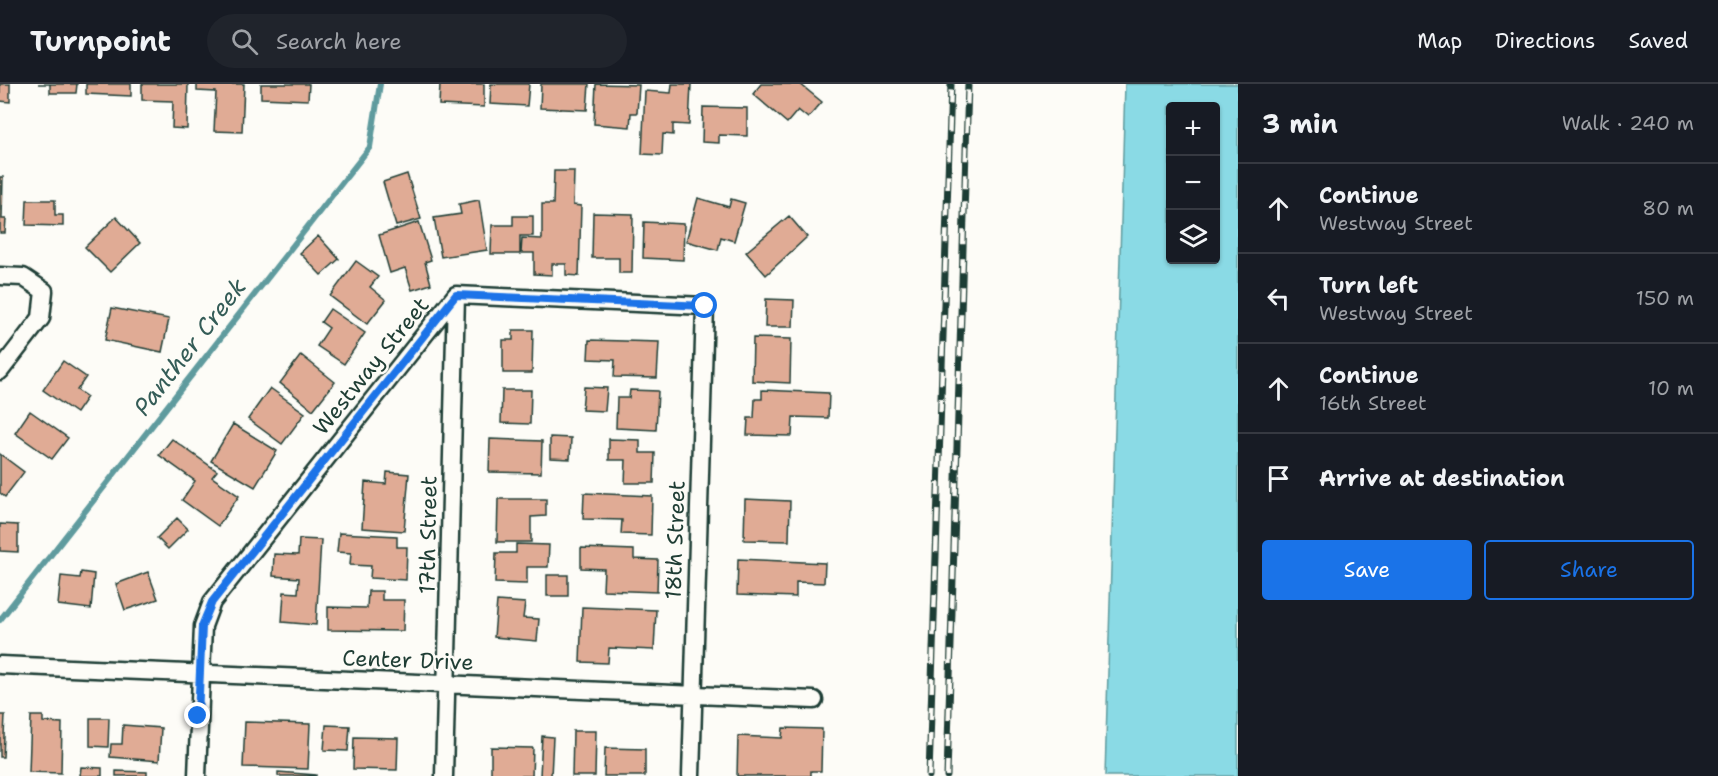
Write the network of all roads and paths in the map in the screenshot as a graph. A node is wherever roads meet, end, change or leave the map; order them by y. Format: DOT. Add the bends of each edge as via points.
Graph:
graph roads {
  1 [pos="0,276"];
  2 [pos="456,295"];
  3 [pos="705,306"];
  4 [pos="0,371"];
  5 [pos="1,665"];
  6 [pos="200,674"];
  7 [pos="447,684"];
  8 [pos="693,694"];
  9 [pos="814,700"];
  10 [pos="196,776"];
  11 [pos="444,776"];
  12 [pos="690,776"];
  1 -- 4 [label="street" via="23,277 44,291 41,318"];
  2 -- 3 [label="street, Westway Street"];
  2 -- 6 [label="street, Westway Street" via="212,602 202,626"];
  2 -- 7 [label="street, 17th Street"];
  3 -- 8 [label="street, 18th Street"];
  5 -- 6 [label="street, Center Drive"];
  6 -- 7 [label="street, Center Drive"];
  6 -- 10 [label="street, Westway Street"];
  7 -- 8 [label="street, Center Drive"];
  7 -- 11 [label="street, 17th Street"];
  8 -- 9 [label="street, Center Drive"];
  8 -- 12 [label="street, 18th Street"];
}
